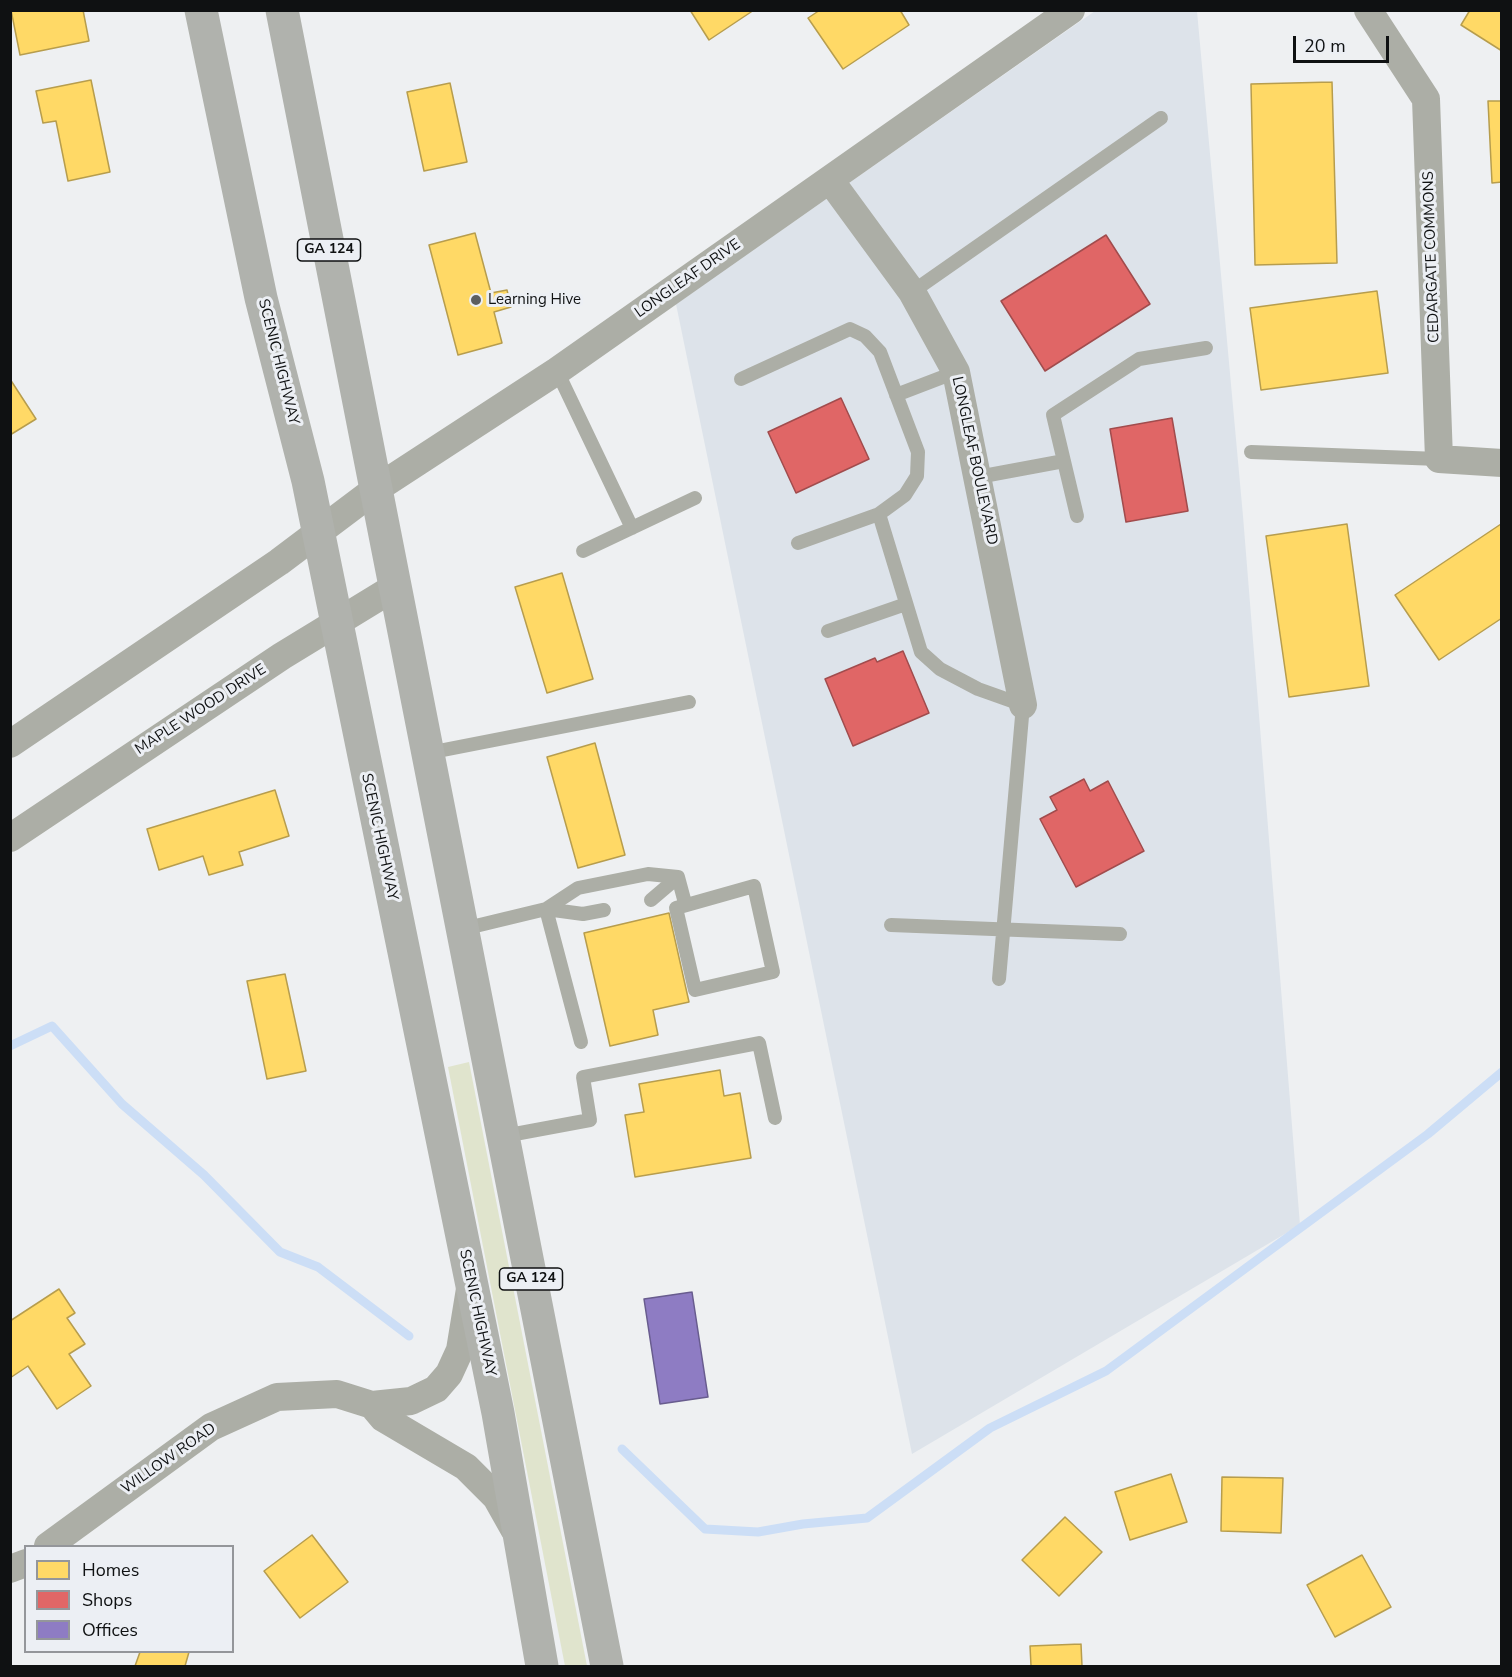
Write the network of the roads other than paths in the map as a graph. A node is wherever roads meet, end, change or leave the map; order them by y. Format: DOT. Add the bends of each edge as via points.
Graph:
graph roads {
  1 [pos="201,10"];
  2 [pos="282,10"];
  3 [pos="1368,10"];
  4 [pos="1058,14"];
  5 [pos="1161,118"];
  6 [pos="830,180"];
  7 [pos="912,292"];
  8 [pos="1206,348"];
  9 [pos="557,371"];
  10 [pos="956,372"];
  11 [pos="741,379"];
  12 [pos="896,395"];
  13 [pos="1251,452"];
  14 [pos="1439,459"];
  15 [pos="1064,461"];
  16 [pos="1502,463"];
  17 [pos="978,477"];
  18 [pos="376,489"];
  19 [pos="695,498"];
  20 [pos="879,514"];
  21 [pos="1077,516"];
  22 [pos="632,528"];
  23 [pos="318,532"];
  24 [pos="798,543"];
  25 [pos="583,551"];
  26 [pos="395,587"];
  27 [pos="906,604"];
  28 [pos="336,622"];
  29 [pos="828,631"];
  30 [pos="689,702"];
  31 [pos="1023,705"];
  32 [pos="10,744"];
  33 [pos="428,753"];
  34 [pos="10,838"];
  35 [pos="678,877"];
  36 [pos="651,900"];
  37 [pos="685,903"];
  38 [pos="546,909"];
  39 [pos="604,910"];
  40 [pos="891,925"];
  41 [pos="463,929"];
  42 [pos="1004,929"];
  43 [pos="1120,934"];
  44 [pos="999,979"];
  45 [pos="581,1042"];
  46 [pos="775,1118"];
  47 [pos="504,1136"];
  48 [pos="471,1283"];
  49 [pos="372,1405"];
  50 [pos="520,1542"];
  51 [pos="49,1545"];
  52 [pos="542,1666"];
  53 [pos="607,1666"];
  1 -- 23 [label="highway, SCENIC HIGHWAY" via="261,298"];
  2 -- 18 [label="highway, GA 124"];
  3 -- 14 [label="street, CEDARGATE COMMONS" via="1426,99"];
  4 -- 6 [label="street, LONGLEAF DRIVE"];
  5 -- 7 [label="lane"];
  6 -- 7 [label="street, LONGLEAF BOULEVARD"];
  6 -- 9 [label="street, LONGLEAF DRIVE"];
  7 -- 10 [label="street, LONGLEAF BOULEVARD"];
  8 -- 15 [label="lane" via="1139,359 1053,416"];
  9 -- 18 [label="street, LONGLEAF DRIVE"];
  9 -- 22 [label="lane"];
  10 -- 12 [label="lane"];
  10 -- 17 [label="street, LONGLEAF BOULEVARD"];
  11 -- 12 [label="lane" via="850,329 865,336 880,352"];
  12 -- 20 [label="lane" via="918,452 916,476 905,495"];
  13 -- 14 [label="lane"];
  14 -- 16 [label="street"];
  15 -- 17 [label="lane"];
  15 -- 21 [label="lane"];
  17 -- 31 [label="street, LONGLEAF BOULEVARD"];
  18 -- 23 [label="street, LONGLEAF DRIVE"];
  18 -- 26 [label="highway, GA 124"];
  19 -- 22 [label="lane"];
  20 -- 24 [label="lane"];
  20 -- 27 [label="lane"];
  22 -- 25 [label="lane"];
  23 -- 28 [label="highway, SCENIC HIGHWAY"];
  23 -- 32 [label="street"];
  26 -- 28 [label="street, MAPLE WOOD DRIVE"];
  26 -- 33 [label="highway, GA 124"];
  27 -- 29 [label="lane"];
  27 -- 31 [label="lane" via="921,652 927,658 978,689"];
  28 -- 34 [label="street, MAPLE WOOD DRIVE"];
  28 -- 48 [label="highway, SCENIC HIGHWAY"];
  30 -- 33 [label="lane"];
  31 -- 42 [label="lane"];
  33 -- 41 [label="highway, GA 124"];
  35 -- 36 [label="lane"];
  35 -- 37 [label="lane"];
  35 -- 38 [label="lane" via="648,874 578,888"];
  37 -- 37 [label="lane" via="676,908 695,990 773,972 754,886"];
  38 -- 39 [label="lane" via="583,914"];
  38 -- 41 [label="lane"];
  38 -- 45 [label="lane"];
  40 -- 42 [label="lane"];
  41 -- 47 [label="highway, GA 124"];
  42 -- 43 [label="lane"];
  42 -- 44 [label="lane"];
  46 -- 47 [label="lane" via="759,1043 583,1077 590,1120"];
  47 -- 53 [label="highway, GA 124"];
  48 -- 49 [label="street" via="460,1350 449,1374 436,1389 411,1401"];
  48 -- 50 [label="highway, SCENIC HIGHWAY"];
  49 -- 50 [label="street" via="383,1418 466,1467 496,1497"];
  49 -- 51 [label="street, WILLOW ROAD" via="338,1394 277,1397 211,1427"];
  50 -- 52 [label="highway, SCENIC HIGHWAY"];
}
